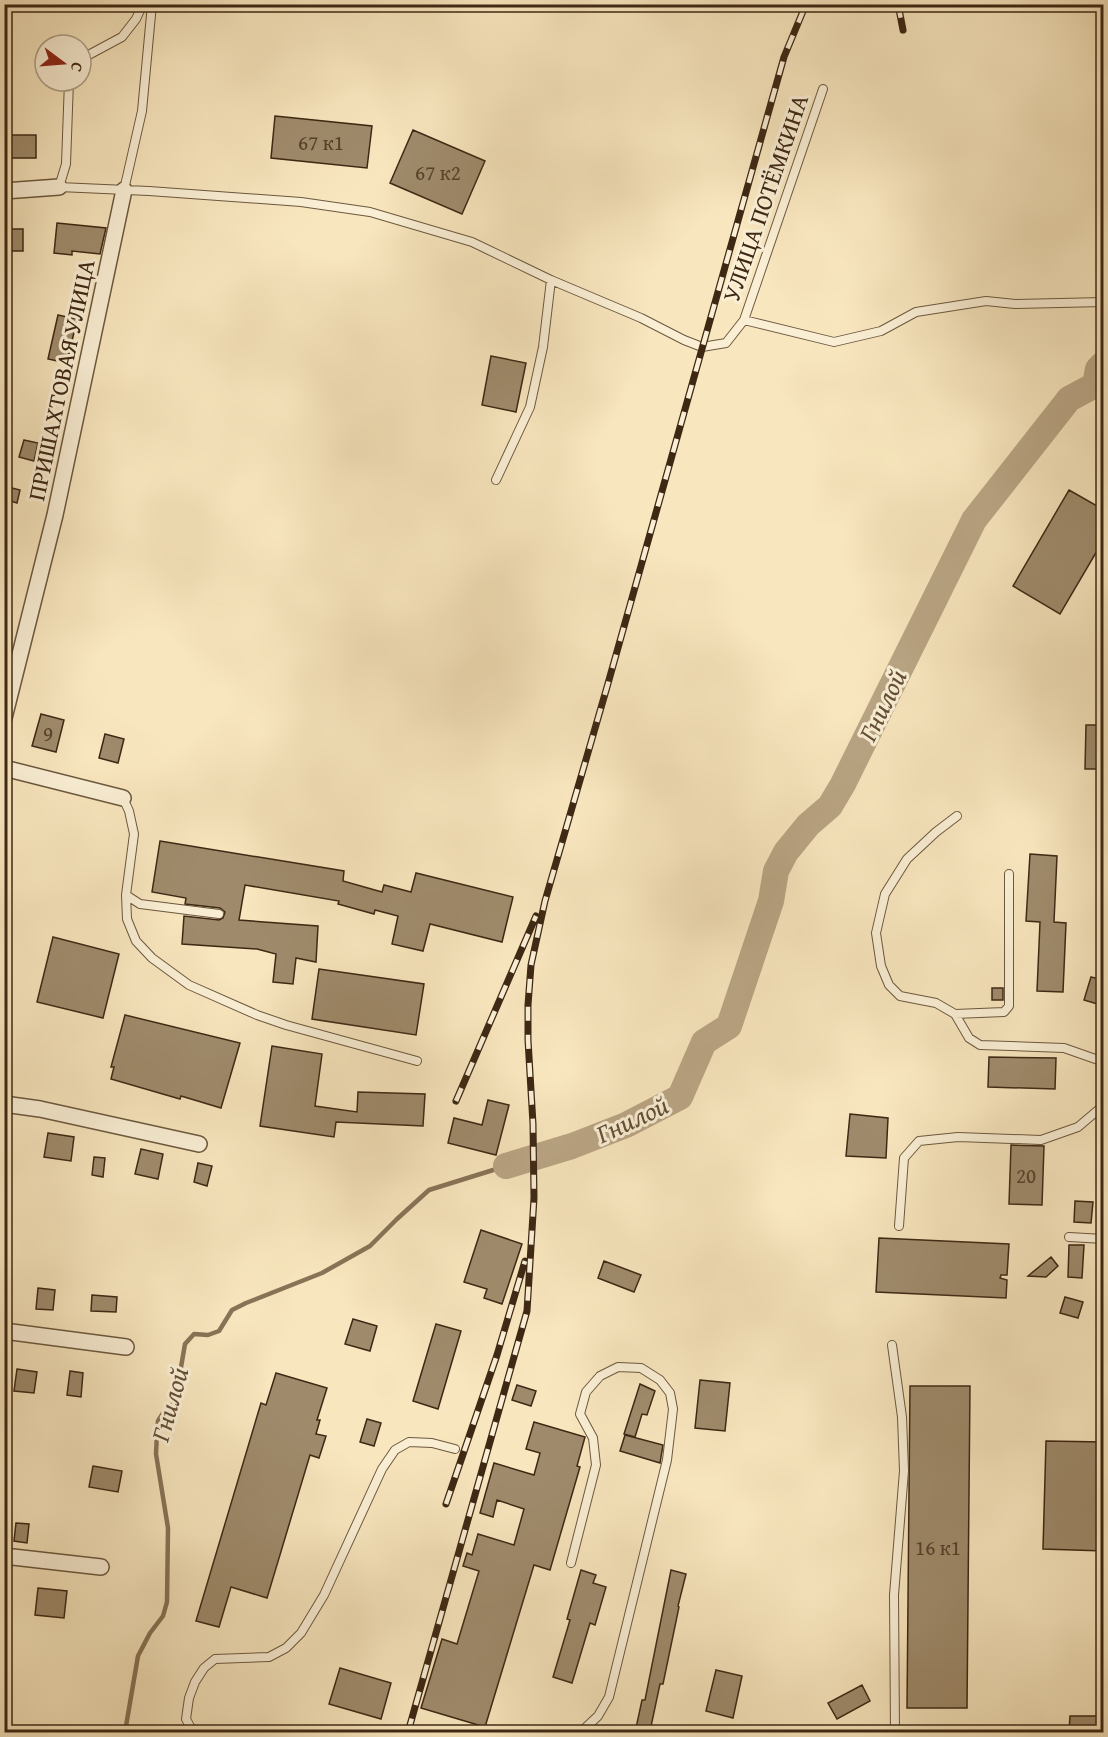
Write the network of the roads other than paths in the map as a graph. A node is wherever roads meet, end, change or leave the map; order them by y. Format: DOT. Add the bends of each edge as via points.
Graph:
graph roads {
  1 [pos="143,4"];
  2 [pos="152,4"];
  3 [pos="93,52"];
  4 [pos="823,89"];
  5 [pos="69,93"];
  6 [pos="59,187"];
  7 [pos="124,190"];
  8 [pos="4,191"];
  9 [pos="551,280"];
  10 [pos="1104,302"];
  11 [pos="744,320"];
  12 [pos="496,480"];
  13 [pos="4,718"];
  14 [pos="4,768"];
  15 [pos="123,798"];
  16 [pos="957,816"];
  17 [pos="1009,874"];
  18 [pos="126,895"];
  19 [pos="219,914"];
  20 [pos="955,1014"];
  21 [pos="417,1061"];
  22 [pos="1104,1062"];
  23 [pos="4,1104"];
  24 [pos="1104,1105"];
  25 [pos="199,1144"];
  26 [pos="899,1226"];
  27 [pos="1069,1237"];
  28 [pos="1104,1239"];
  29 [pos="4,1332"];
  30 [pos="892,1345"];
  31 [pos="126,1347"];
  32 [pos="455,1449"];
  33 [pos="4,1556"];
  34 [pos="571,1563"];
  35 [pos="101,1567"];
  36 [pos="193,1732"];
  37 [pos="580,1732"];
  38 [pos="895,1732"];
  1 -- 3 [label="lane" via="122,37"];
  2 -- 7 [label="lane" via="142,111"];
  4 -- 11 [label="lane, УЛИЦА ПОТЁМКИНА"];
  5 -- 6 [label="lane" via="66,165"];
  6 -- 7 [label="lane"];
  6 -- 8 [label="street"];
  7 -- 9 [label="lane" via="301,202 370,212 472,242"];
  7 -- 13 [label="street, ПРИШАХТОВАЯ УЛИЦА" via="55,515"];
  9 -- 11 [label="lane" via="702,347 726,343"];
  9 -- 12 [label="lane" via="543,347 530,407"];
  10 -- 11 [label="lane" via="986,301 916,312 881,331 834,342"];
  14 -- 15 [label="street"];
  15 -- 18 [label="lane" via="134,834"];
  16 -- 20 [label="lane" via="907,859 885,894 876,933 881,966 889,985 900,996 936,1003"];
  17 -- 20 [label="lane" via="1009,1006 1004,1012"];
  18 -- 19 [label="lane" via="140,904"];
  18 -- 21 [label="lane" via="126,919 136,941 189,985 286,1025"];
  20 -- 22 [label="lane" via="969,1038 980,1045 1064,1048"];
  23 -- 25 [label="street"];
  24 -- 26 [label="lane" via="1078,1127 1041,1140 958,1137 919,1141 904,1158"];
  27 -- 28 [label="lane"];
  29 -- 31 [label="street"];
  30 -- 38 [label="lane" via="902,1417 904,1471 894,1595"];
  32 -- 36 [label="lane" via="409,1442 395,1450 382,1469 324,1595 301,1633 269,1657 215,1659 204,1668 189,1698 186,1719"];
  33 -- 35 [label="street"];
  34 -- 37 [label="lane" via="596,1465 592,1438 580,1414 586,1392 600,1376 618,1367 641,1368 660,1380 670,1393 673,1409 667,1460 609,1697 598,1716"];
}
